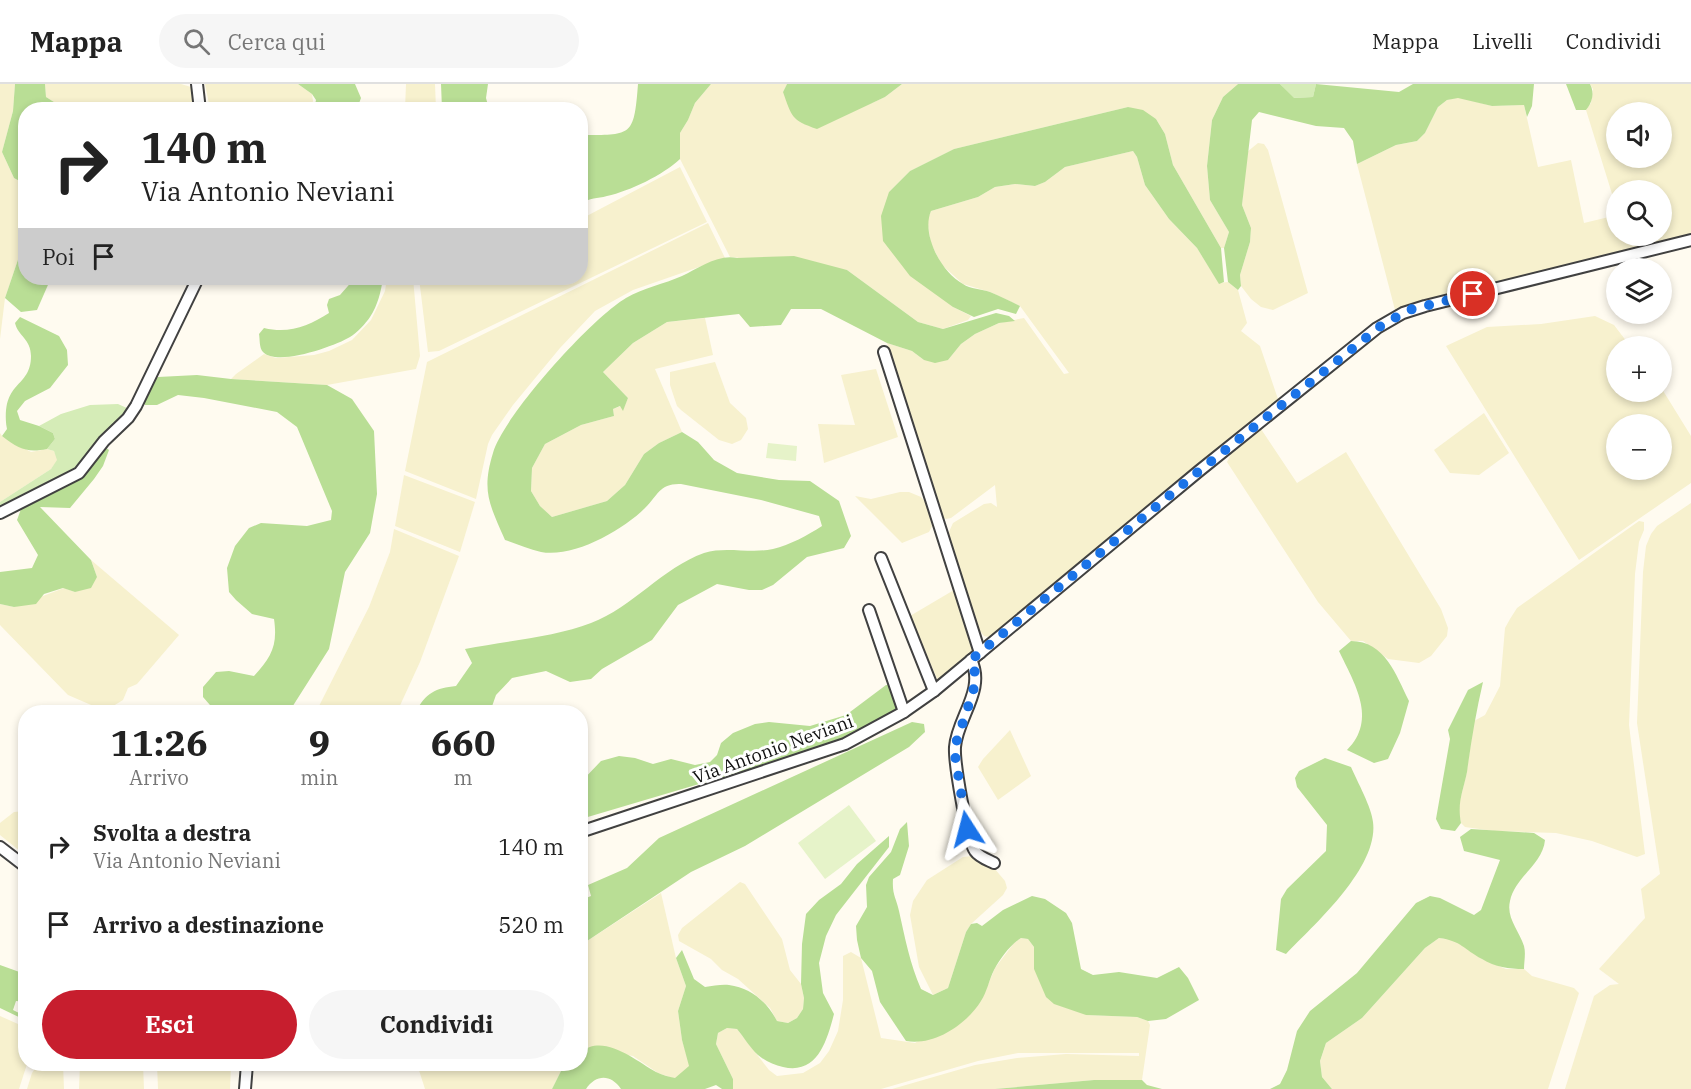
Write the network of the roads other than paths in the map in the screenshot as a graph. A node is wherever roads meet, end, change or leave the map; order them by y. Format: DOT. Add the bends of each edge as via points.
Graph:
graph roads {
  1 [pos="198,84"];
  2 [pos="199,102"];
  3 [pos="1691,240"];
  4 [pos="195,285"];
  5 [pos="884,352"];
  6 [pos="0,513"];
  7 [pos="881,558"];
  8 [pos="868,610"];
  9 [pos="980,653"];
  10 [pos="971,660"];
  11 [pos="934,691"];
  12 [pos="904,712"];
  13 [pos="588,829"];
  14 [pos="0,847"];
  15 [pos="18,861"];
  16 [pos="994,863"];
  17 [pos="246,1071"];
  18 [pos="245,1089"];
  1 -- 2 [label="street"];
  3 -- 9 [label="street, Via Antonio Neviani" via="1417,308 1391,319 1199,471"];
  4 -- 6 [label="street" via="128,418 79,473"];
  5 -- 9 [label="street" via="907,437"];
  7 -- 11 [label="street"];
  8 -- 12 [label="street"];
  9 -- 10 [label="street, Via Antonio Neviani"];
  10 -- 11 [label="street, Via Antonio Neviani"];
  10 -- 16 [label="street" via="976,676 973,692 954,749 967,829 975,851"];
  11 -- 12 [label="street, Via Antonio Neviani"];
  12 -- 13 [label="street, Via Antonio Neviani" via="845,744"];
  14 -- 15 [label="street"];
  17 -- 18 [label="street"];
}
